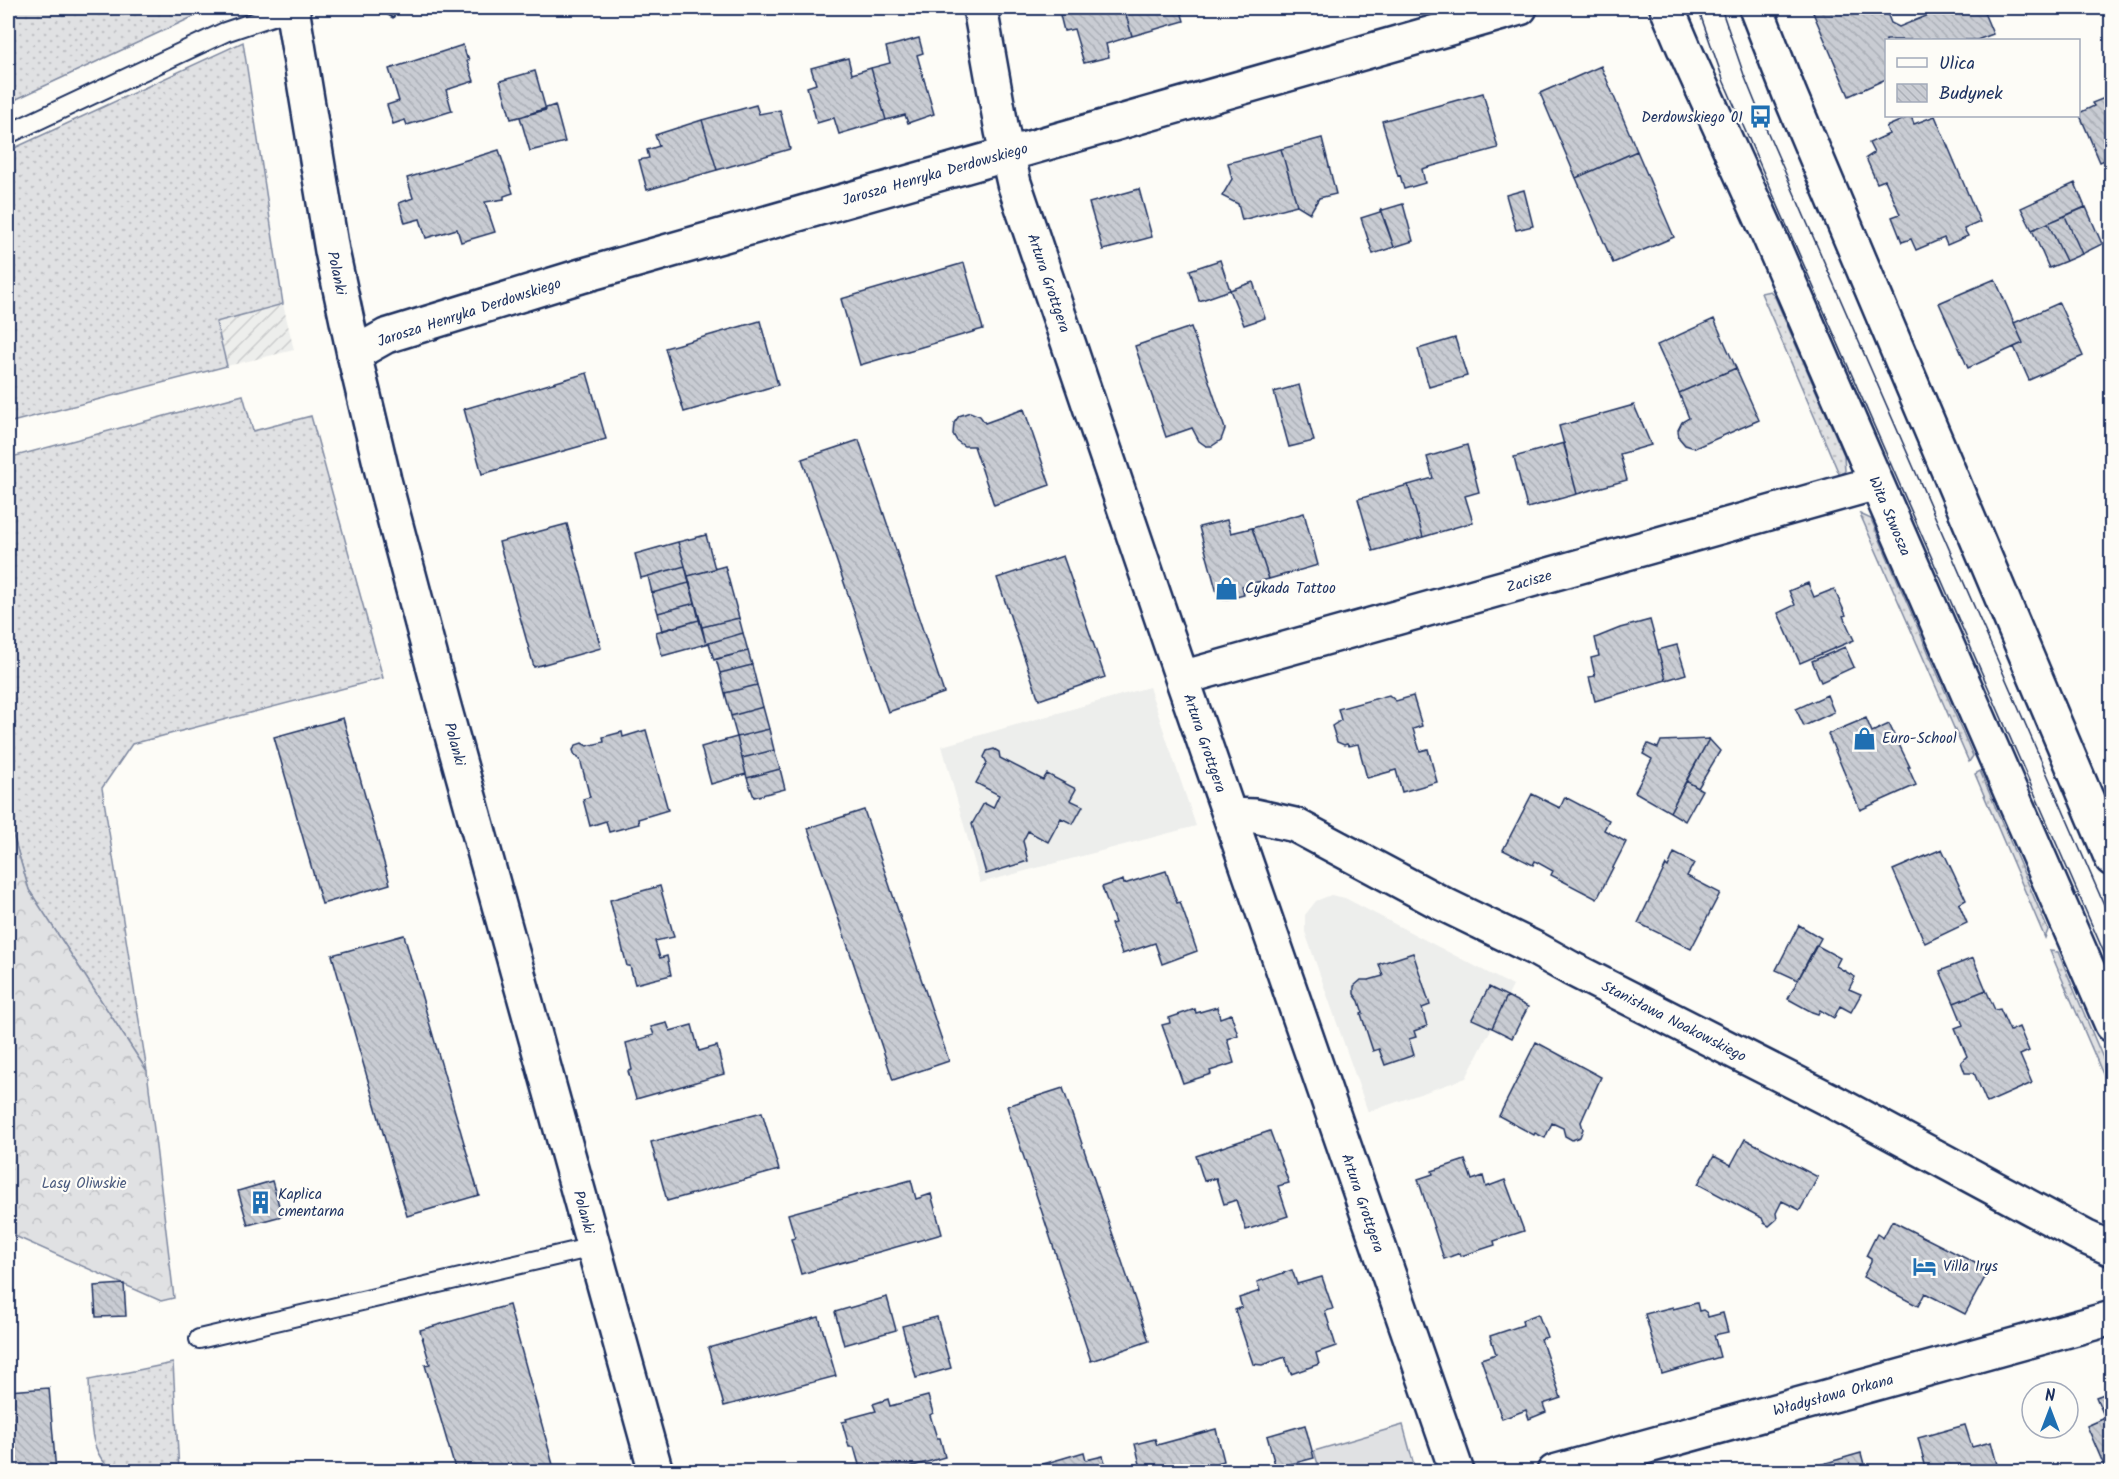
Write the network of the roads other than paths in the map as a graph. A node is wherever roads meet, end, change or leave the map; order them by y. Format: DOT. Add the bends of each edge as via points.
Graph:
graph roads {
  1 [pos="293,8"];
  2 [pos="980,8"];
  3 [pos="1520,8"];
  4 [pos="1667,8"];
  5 [pos="1756,8"];
  6 [pos="8,134"];
  7 [pos="1008,153"];
  8 [pos="354,354"];
  9 [pos="1876,483"];
  10 [pos="1182,678"];
  11 [pos="1230,815"];
  12 [pos="2112,859"];
  13 [pos="2112,1025"];
  14 [pos="594,1247"];
  15 [pos="2112,1249"];
  16 [pos="2112,1318"];
  17 [pos="200,1339"];
  18 [pos="656,1472"];
  19 [pos="1457,1472"];
  20 [pos="1554,1472"];
  1 -- 6 [label="lane" via="225,32"];
  1 -- 8 [label="street, Polanki" via="332,251"];
  2 -- 7 [label="street, Artura Grottgera"];
  3 -- 7 [label="street, Jarosza Henryka Derdowskiego"];
  4 -- 9 [label="street, Wita Stwosza"];
  5 -- 12 [label="street"];
  7 -- 8 [label="street, Jarosza Henryka Derdowskiego" via="581,276 386,336"];
  7 -- 10 [label="street, Artura Grottgera" via="1014,183"];
  8 -- 14 [label="street, Polanki" via="384,480"];
  9 -- 10 [label="street, Zacisze"];
  9 -- 13 [label="street, Wita Stwosza"];
  10 -- 11 [label="street, Artura Grottgera"];
  11 -- 15 [label="street, Stanisława Noakowskiego" via="1295,825"];
  11 -- 19 [label="street, Artura Grottgera"];
  14 -- 17 [label="lane"];
  14 -- 18 [label="street, Polanki"];
  16 -- 20 [label="street, Władysława Orkana"];
}
